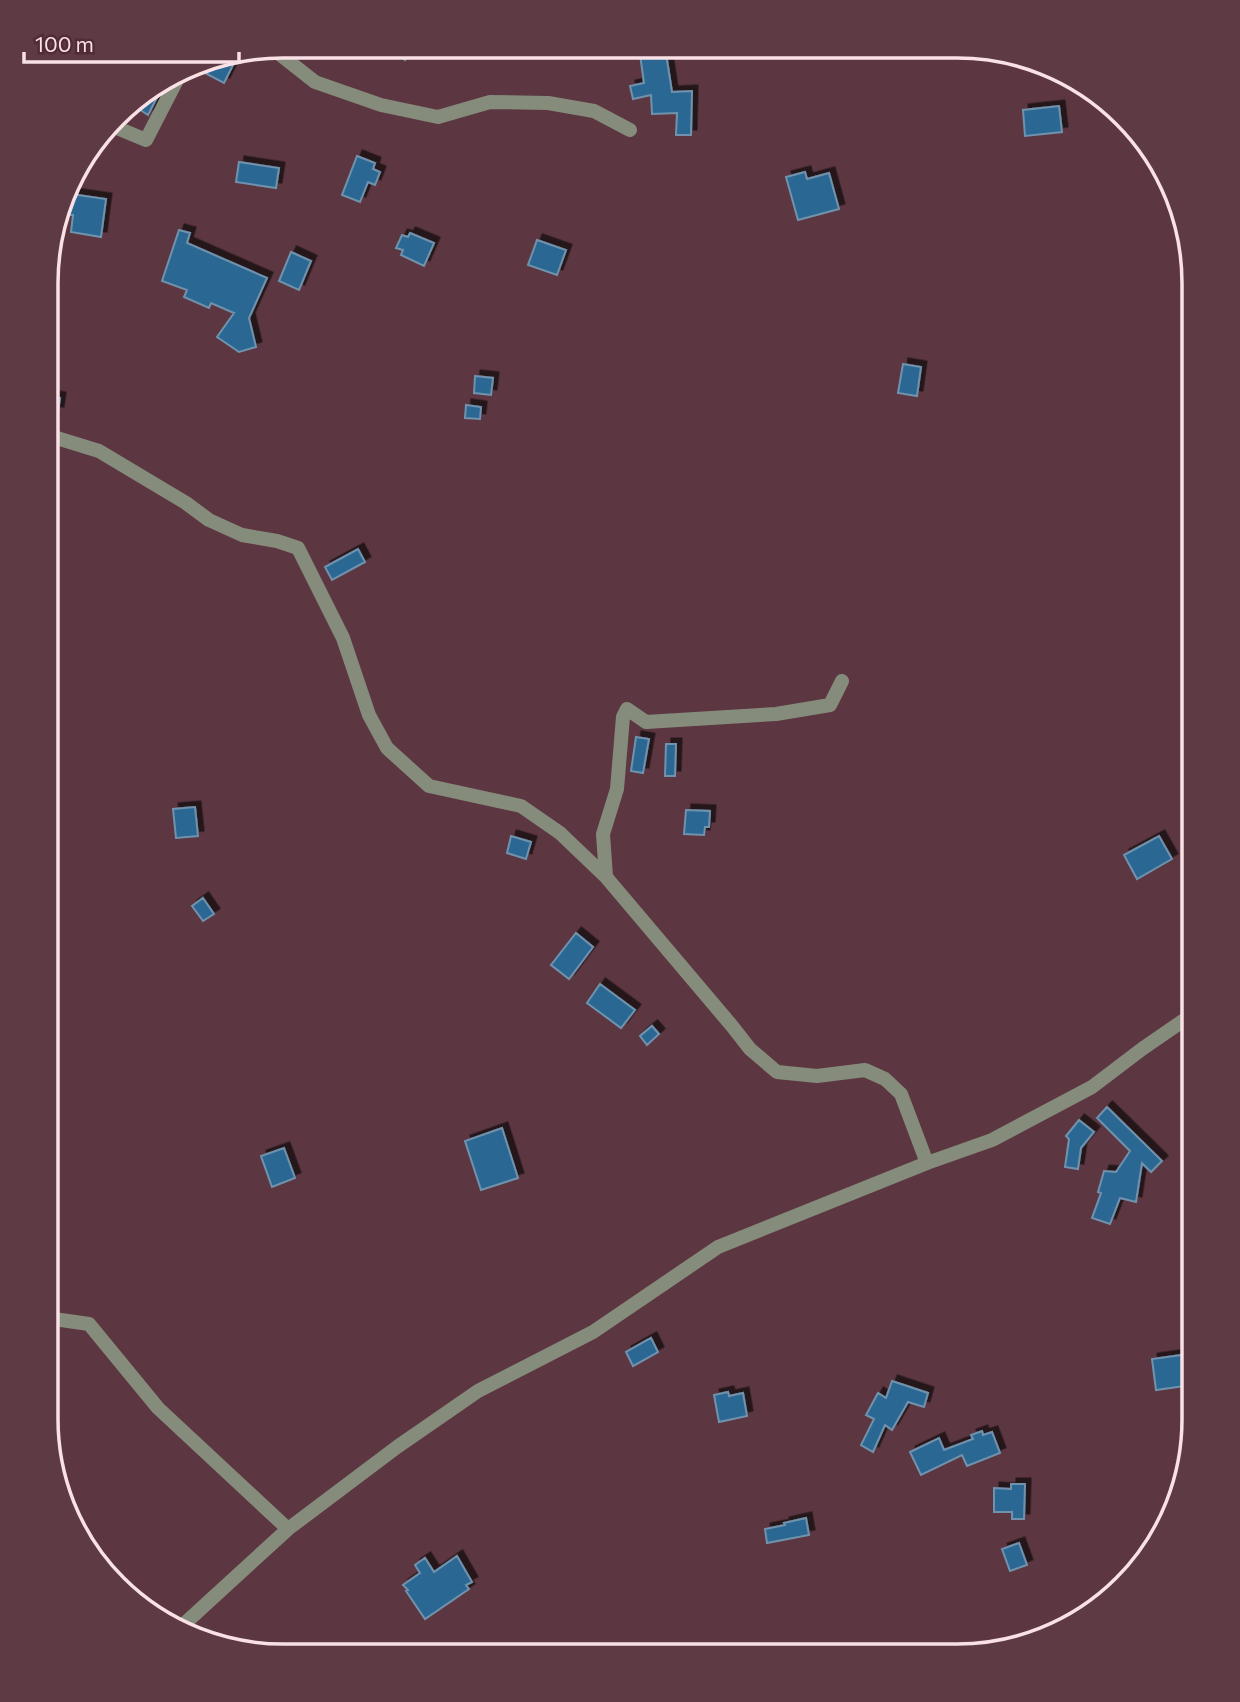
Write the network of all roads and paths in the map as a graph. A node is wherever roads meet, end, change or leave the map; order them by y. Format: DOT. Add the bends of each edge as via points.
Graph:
graph roads {
  1 [pos="285,58"];
  2 [pos="174,86"];
  3 [pos="119,129"];
  4 [pos="629,130"];
  5 [pos="58,438"];
  6 [pos="842,681"];
  7 [pos="606,877"];
  8 [pos="1182,1021"];
  9 [pos="926,1163"];
  10 [pos="58,1320"];
  11 [pos="288,1529"];
  12 [pos="186,1622"];
  1 -- 4 [label="street" via="315,82 381,105 438,117 490,102 548,103 594,111"];
  2 -- 3 [label="street" via="146,140"];
  5 -- 7 [label="street" via="99,450 209,520 242,535 298,548 343,638 369,715 387,748 429,786 521,806 560,833"];
  6 -- 7 [label="street" via="830,705 776,714 646,722 627,709 617,789 603,834"];
  7 -- 9 [label="street" via="750,1049 777,1072 817,1076 865,1070 886,1079 901,1094"];
  8 -- 9 [label="street" via="1092,1087 992,1140"];
  9 -- 11 [label="street" via="718,1247 593,1332 478,1391"];
  10 -- 11 [label="street" via="89,1324 158,1408"];
  11 -- 12 [label="street"];
}
